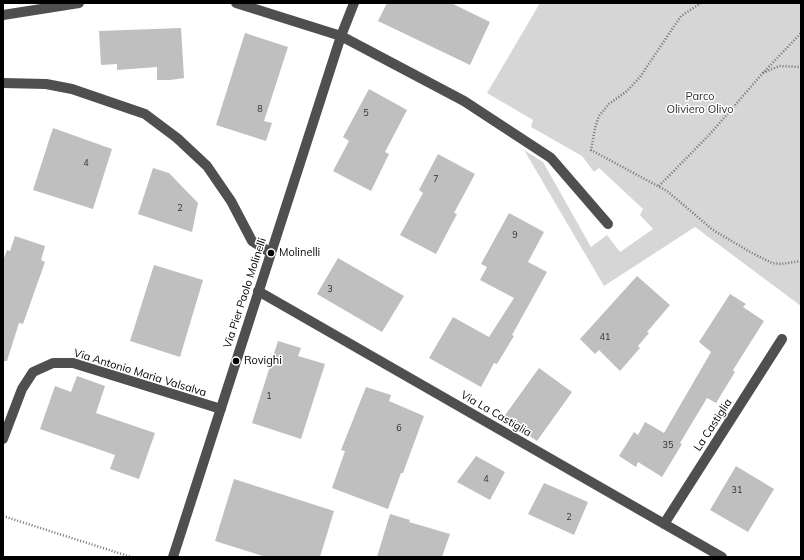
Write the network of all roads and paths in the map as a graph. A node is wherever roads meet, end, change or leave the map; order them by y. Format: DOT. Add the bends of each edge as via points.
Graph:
graph roads {
  1 [pos="79,3"];
  2 [pos="236,3"];
  3 [pos="354,3"];
  4 [pos="701,3"];
  5 [pos="3,15"];
  6 [pos="801,33"];
  7 [pos="340,36"];
  8 [pos="801,67"];
  9 [pos="762,74"];
  10 [pos="3,83"];
  11 [pos="660,186"];
  12 [pos="608,224"];
  13 [pos="271,253"];
  14 [pos="801,261"];
  15 [pos="258,291"];
  16 [pos="782,339"];
  17 [pos="221,409"];
  18 [pos="3,439"];
  19 [pos="3,516"];
  20 [pos="664,524"];
  21 [pos="131,557"];
  22 [pos="173,557"];
  23 [pos="722,557"];
  1 -- 5 [label="street"];
  2 -- 7 [label="street"];
  3 -- 7 [label="street, Via Pier Paolo Molinelli"];
  4 -- 11 [label="path" via="681,16 640,78 609,104 599,116 595,128 591,150"];
  6 -- 9 [label="path"];
  7 -- 12 [label="street" via="464,101 551,158"];
  7 -- 13 [label="street, Via Pier Paolo Molinelli"];
  8 -- 9 [label="path" via="779,66"];
  9 -- 11 [label="path"];
  10 -- 13 [label="street" via="46,84 72,89 145,114 177,138 207,166 252,240"];
  11 -- 14 [label="path" via="714,230 752,253 772,263"];
  13 -- 15 [label="street, Via Pier Paolo Molinelli"];
  15 -- 17 [label="street, Via Pier Paolo Molinelli"];
  15 -- 20 [label="street, Via La Castiglia"];
  16 -- 20 [label="street, La Castiglia"];
  17 -- 18 [label="street, Via Antonio Maria Valsalva" via="73,363 53,363 33,372 22,389"];
  17 -- 22 [label="street, Via Pier Paolo Molinelli"];
  19 -- 21 [label="path"];
  20 -- 23 [label="street, Via La Castiglia"];
}
